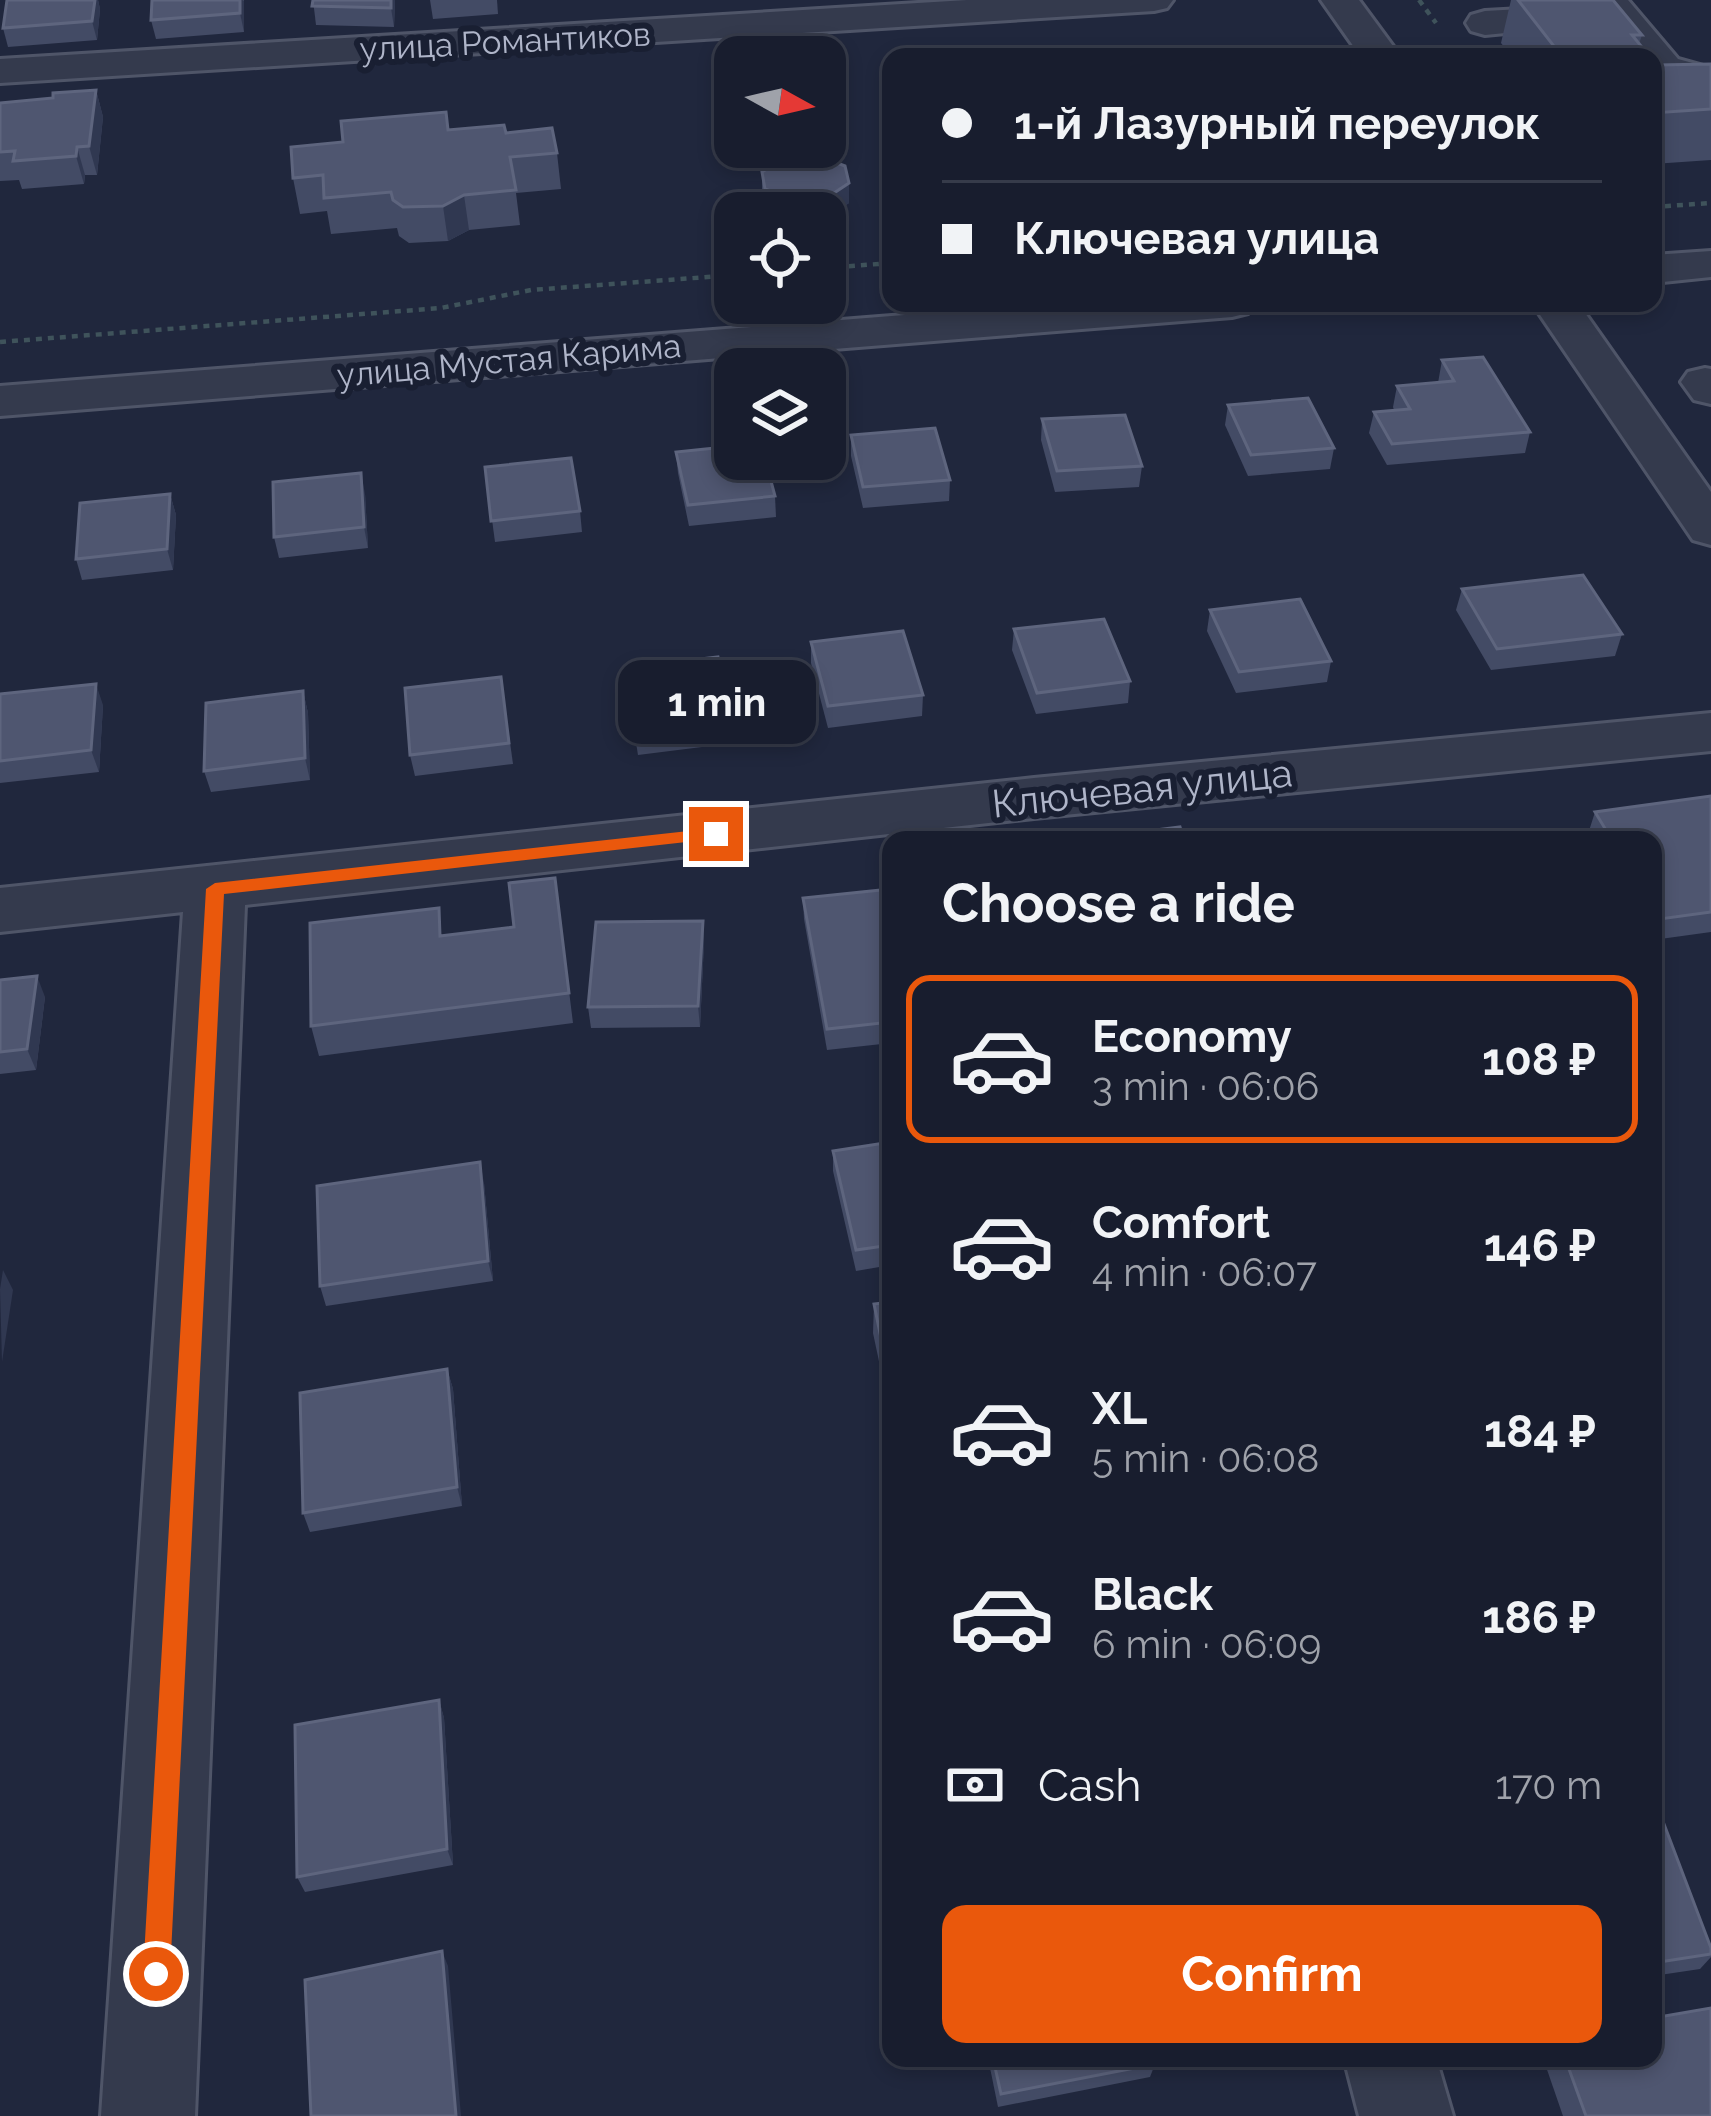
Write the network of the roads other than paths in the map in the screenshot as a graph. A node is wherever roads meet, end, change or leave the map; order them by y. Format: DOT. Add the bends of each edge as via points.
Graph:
graph roads {
  1 [pos="1154,0"];
  2 [pos="1340,0"];
  3 [pos="1614,7"];
  4 [pos="1485,23"];
  5 [pos="1375,48"];
  6 [pos="1648,48"];
  7 [pos="1662,65"];
  8 [pos="0,71"];
  9 [pos="1711,80"];
  10 [pos="1711,265"];
  11 [pos="1662,268"];
  12 [pos="1119,312"];
  13 [pos="1561,312"];
  14 [pos="0,401"];
  15 [pos="1711,529"];
  16 [pos="1711,732"];
  17 [pos="1040,819"];
  18 [pos="899,831"];
  19 [pos="882,832"];
  20 [pos="215,889"];
  21 [pos="0,910"];
  22 [pos="1392,2067"];
  23 [pos="148,2116"];
  24 [pos="1406,2116"];
  1 -- 8 [label="street, улица Романтиков"];
  2 -- 5 [label="street"];
  3 -- 4 [label="street"];
  3 -- 6 [label="street"];
  7 -- 9 [label="street"];
  10 -- 11 [label="street"];
  12 -- 14 [label="street, улица Мустая Карима"];
  13 -- 15 [label="street"];
  16 -- 17 [label="street, Ключевая улица"];
  17 -- 18 [label="street, Ключевая улица"];
  19 -- 20 [label="street, Ключевая улица"];
  20 -- 21 [label="street, Ключевая улица"];
  20 -- 23 [label="street"];
  22 -- 24 [label="street"];
}
